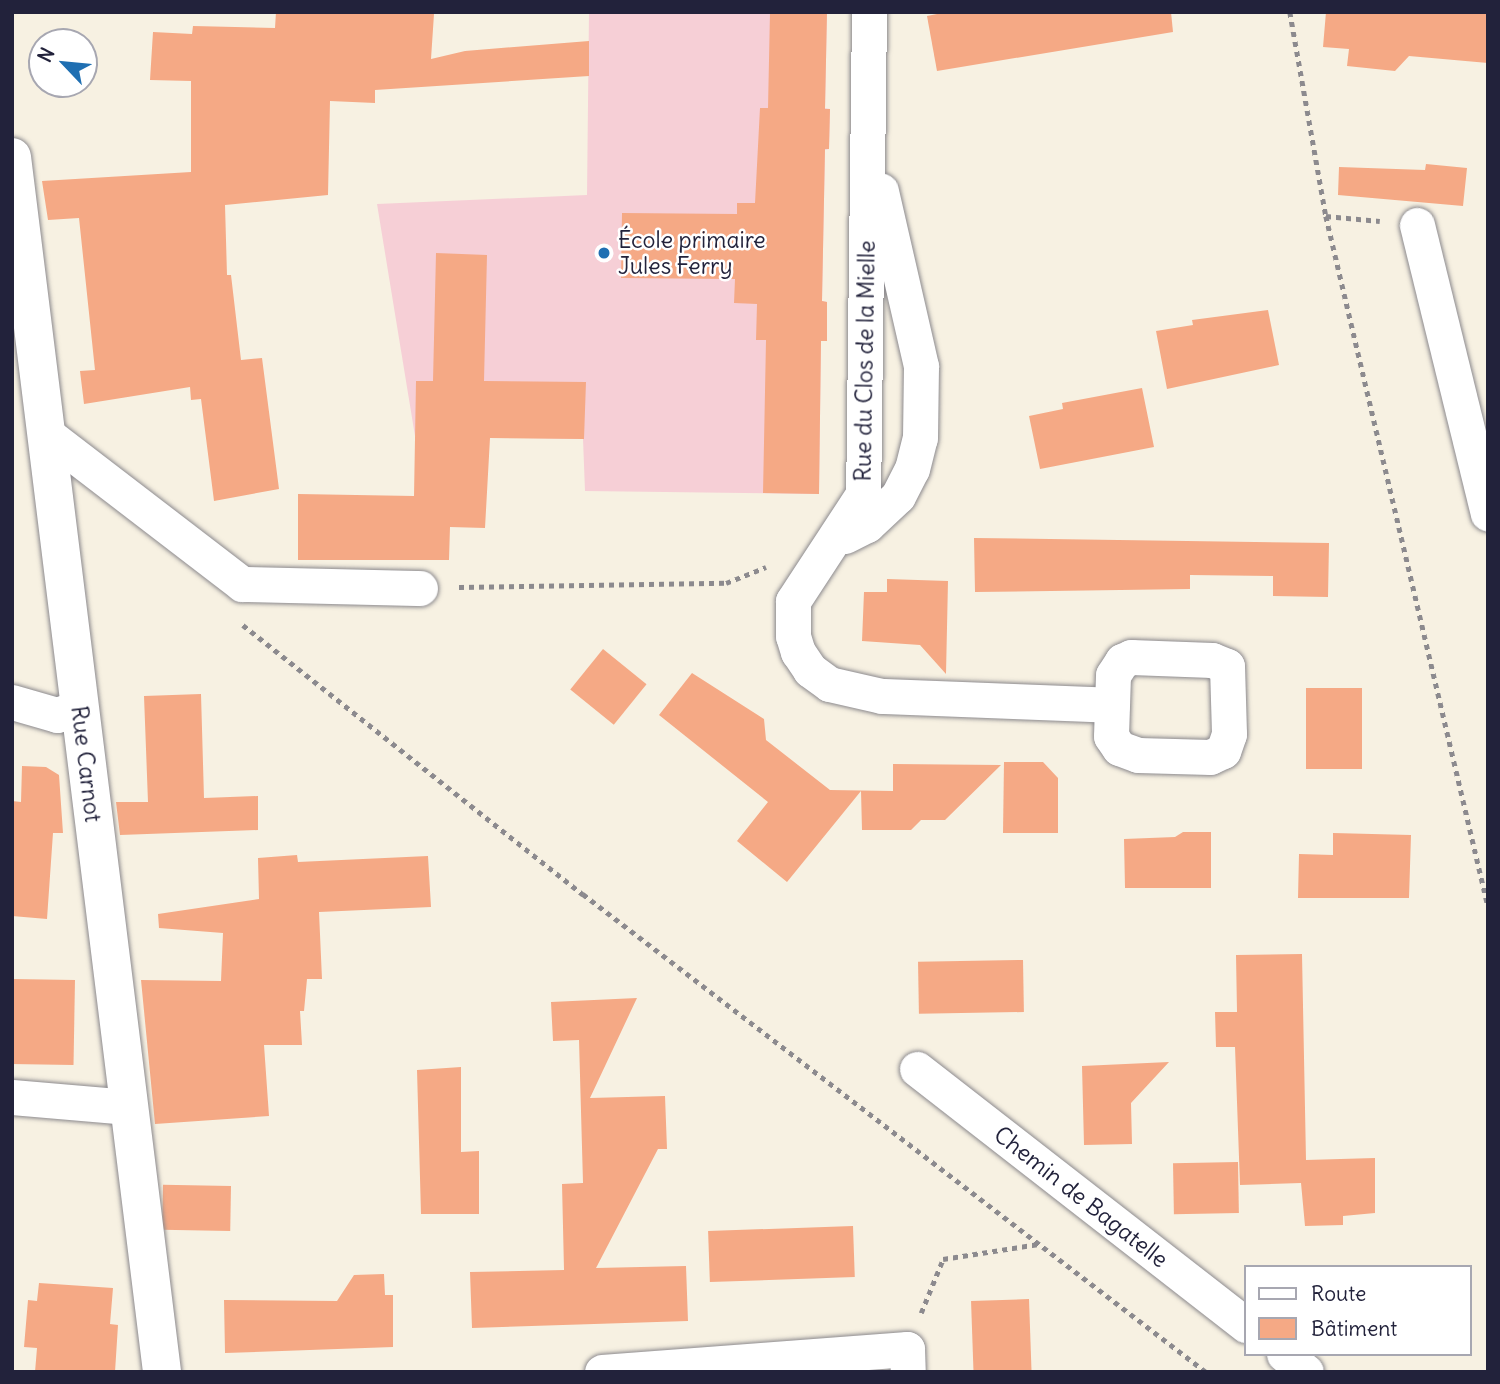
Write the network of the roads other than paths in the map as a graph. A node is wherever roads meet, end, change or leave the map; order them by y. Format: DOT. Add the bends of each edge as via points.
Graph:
graph roads {
  1 [pos="869,12"];
  2 [pos="868,133"];
  3 [pos="12,157"];
  4 [pos="1417,225"];
  5 [pos="48,436"];
  6 [pos="1488,513"];
  7 [pos="835,541"];
  8 [pos="420,588"];
  9 [pos="12,702"];
  10 [pos="1111,705"];
  11 [pos="79,707"];
  12 [pos="917,1069"];
  13 [pos="12,1097"];
  14 [pos="129,1107"];
  15 [pos="1244,1323"];
  16 [pos="1286,1356"];
  17 [pos="907,1361"];
  18 [pos="162,1372"];
  19 [pos="602,1372"];
  20 [pos="1306,1372"];
  1 -- 2 [label="street, Rue du Clos de la Mielle"];
  2 -- 7 [label="street, Rue du Clos de la Mielle" via="863,494"];
  2 -- 7 [label="street" via="921,366 923,401 912,469 898,496 867,525"];
  3 -- 5 [label="street, Rue Carnot"];
  4 -- 6 [label="street"];
  5 -- 8 [label="street" via="242,584"];
  5 -- 11 [label="street, Rue Carnot"];
  7 -- 10 [label="street, Rue du Clos de la Mielle" via="801,584 791,618 798,652 810,670 829,684 882,696"];
  9 -- 11 [label="street" via="57,715"];
  11 -- 14 [label="street, Rue Carnot"];
  12 -- 15 [label="street, Chemin de Bagatelle"];
  13 -- 14 [label="street"];
  14 -- 18 [label="street, Rue Carnot"];
  16 -- 20 [label="street"];
  17 -- 19 [label="street"];
}
